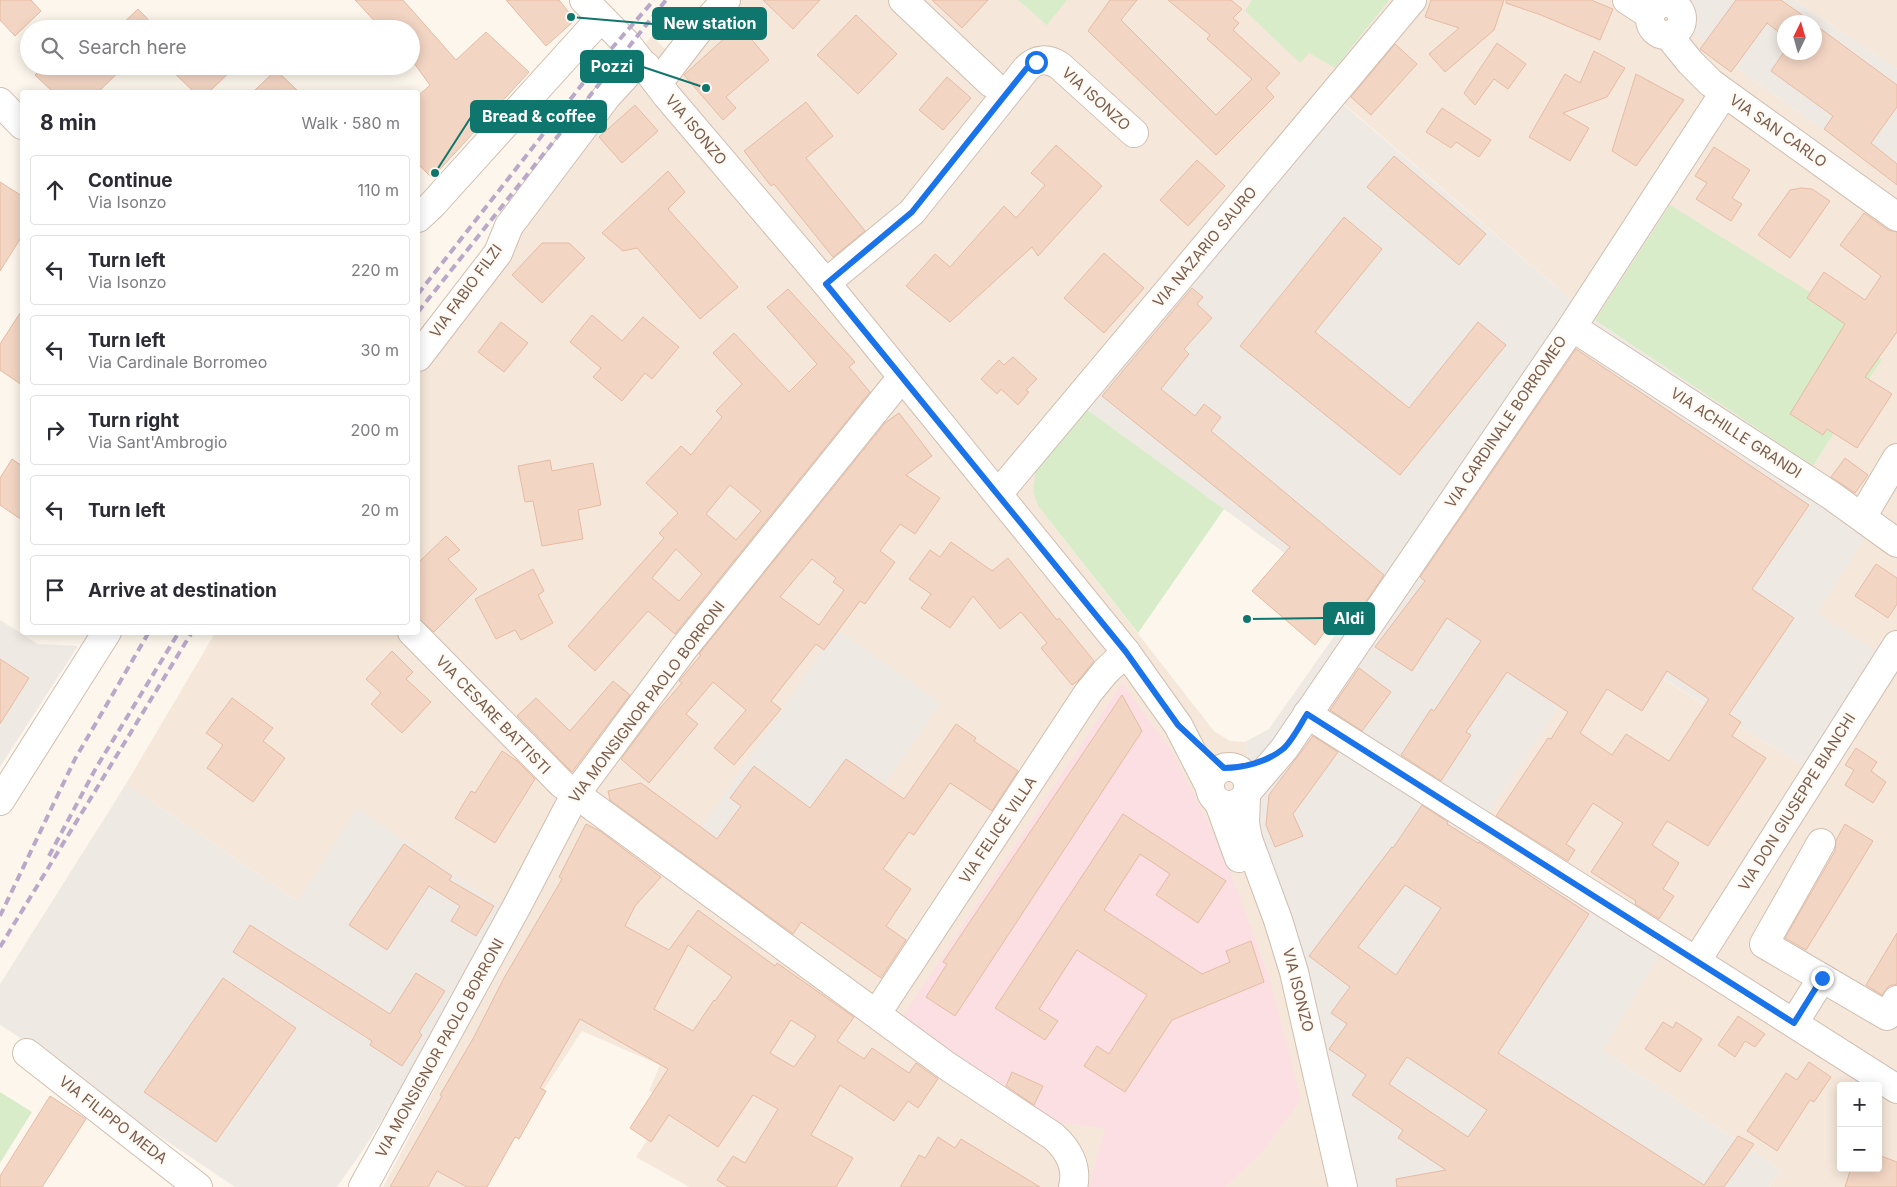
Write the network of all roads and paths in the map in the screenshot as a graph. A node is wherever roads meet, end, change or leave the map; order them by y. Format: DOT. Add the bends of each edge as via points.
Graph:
graph roads {
  1 [pos="726,0"];
  2 [pos="903,0"];
  3 [pos="1412,0"];
  4 [pos="1627,0"];
  5 [pos="1689,3"];
  6 [pos="593,9"];
  7 [pos="1650,16"];
  8 [pos="1669,36"];
  9 [pos="652,74"];
  10 [pos="991,83"];
  11 [pos="1724,93"];
  12 [pos="0,102"];
  13 [pos="20,123"];
  14 [pos="1134,133"];
  15 [pos="420,216"];
  16 [pos="1897,216"];
  17 [pos="826,284"];
  18 [pos="1572,327"];
  19 [pos="420,354"];
  20 [pos="902,377"];
  21 [pos="1897,458"];
  22 [pos="998,494"];
  23 [pos="1862,517"];
  24 [pos="1897,543"];
  25 [pos="105,635"];
  26 [pos="415,635"];
  27 [pos="1897,645"];
  28 [pos="1126,652"];
  29 [pos="1307,714"];
  30 [pos="1284,749"];
  31 [pos="1222,781"];
  32 [pos="1247,794"];
  33 [pos="576,795"];
  34 [pos="0,801"];
  35 [pos="1821,843"];
  36 [pos="1697,960"];
  37 [pos="1822,978"];
  38 [pos="1897,1000"];
  39 [pos="877,1013"];
  40 [pos="1794,1023"];
  41 [pos="27,1053"];
  42 [pos="1897,1089"];
  43 [pos="198,1187"];
  44 [pos="363,1187"];
  45 [pos="1073,1187"];
  46 [pos="1329,1187"];
  47 [pos="1343,1187"];
  1 -- 9 [label="street"];
  2 -- 10 [label="street"];
  3 -- 22 [label="street, VIA NAZARIO SAURO"];
  4 -- 7 [label="street"];
  5 -- 7 [label="street" via="1658,5"];
  5 -- 8 [label="street" via="1676,33"];
  6 -- 9 [label="street, VIA ISONZO"];
  6 -- 15 [label="street" via="432,206"];
  7 -- 8 [label="street, VIA SAN CARLO" via="1654,31"];
  8 -- 11 [label="street, VIA SAN CARLO" via="1690,62"];
  9 -- 17 [label="street, VIA ISONZO"];
  9 -- 19 [label="street, VIA FABIO FILZI" via="630,71 607,96 508,226 498,252"];
  11 -- 16 [label="street, VIA SAN CARLO"];
  11 -- 18 [label="street, VIA CARDINALE BORROMEO"];
  12 -- 13 [label="street"];
  14 -- 17 [label="street, VIA ISONZO" via="1056,63 1049,60 1036,62 1026,69 912,212"];
  17 -- 20 [label="street, VIA ISONZO"];
  18 -- 23 [label="street, VIA ACHILLE GRANDI"];
  18 -- 29 [label="street, VIA CARDINALE BORROMEO"];
  20 -- 22 [label="street, VIA ISONZO"];
  20 -- 33 [label="street, VIA MONSIGNOR PAOLO BORRONI" via="684,648"];
  21 -- 23 [label="street"];
  22 -- 28 [label="street, VIA ISONZO"];
  23 -- 24 [label="street, VIA ACHILLE GRANDI"];
  25 -- 34 [label="street"];
  26 -- 33 [label="street, VIA CESARE BATTISTI" via="551,776"];
  27 -- 36 [label="street, VIA DON GIUSEPPE BIANCHI"];
  28 -- 31 [label="street, VIA ISONZO"];
  28 -- 39 [label="street, VIA FELICE VILLA" via="1088,693"];
  29 -- 30 [label="street, VIA CARDINALE BORROMEO"];
  29 -- 36 [label="street"];
  30 -- 31 [label="street"];
  30 -- 32 [label="street, VIA CARDINALE BORROMEO"];
  31 -- 32 [label="street" via="1231,806 1242,801"];
  31 -- 46 [label="street, VIA ISONZO" via="1268,941"];
  32 -- 47 [label="street, VIA ISONZO" via="1245,822 1248,840 1294,972"];
  33 -- 39 [label="street, VIA CESARE BATTISTI"];
  33 -- 44 [label="street, VIA MONSIGNOR PAOLO BORRONI"];
  35 -- 37 [label="street" via="1764,944"];
  36 -- 40 [label="street"];
  37 -- 38 [label="street" via="1886,1016"];
  37 -- 40 [label="street"];
  39 -- 45 [label="street, VIA CESARE BATTISTI" via="947,1066 1061,1143 1072,1165"];
  40 -- 42 [label="street"];
  41 -- 43 [label="street, VIA FILIPPO MEDA"];
}
